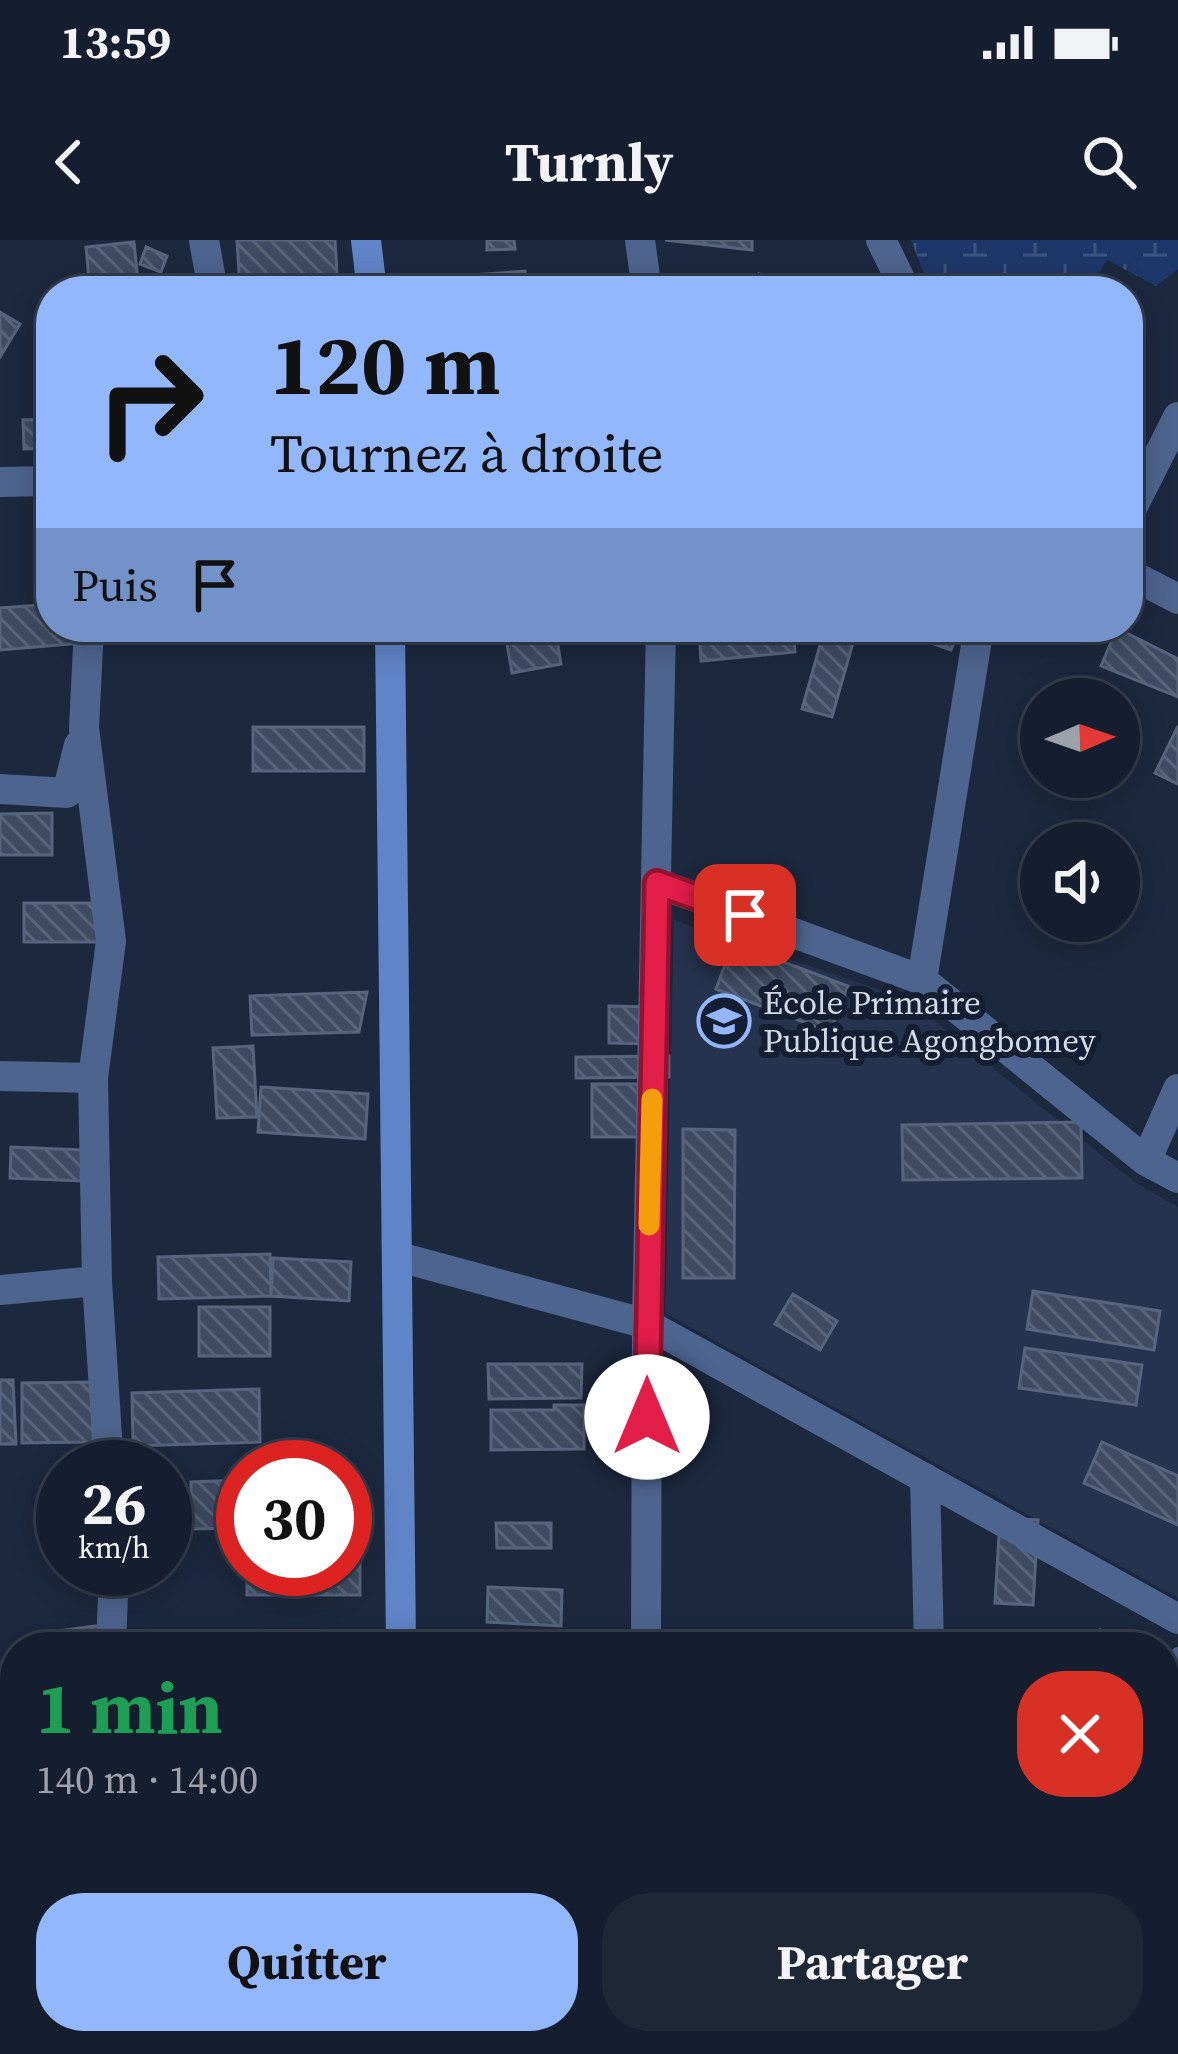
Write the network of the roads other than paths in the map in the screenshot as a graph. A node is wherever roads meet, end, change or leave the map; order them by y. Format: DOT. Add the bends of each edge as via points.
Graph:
graph roads {
  1 [pos="204,240"];
  2 [pos="366,240"];
  3 [pos="640,240"];
  4 [pos="881,240"];
  5 [pos="210,276"];
  6 [pos="370,276"];
  7 [pos="645,276"];
  8 [pos="899,276"];
  9 [pos="1178,417"];
  10 [pos="0,482"];
  11 [pos="36,482"];
  12 [pos="1143,486"];
  13 [pos="1143,581"];
  14 [pos="1178,599"];
  15 [pos="88,642"];
  16 [pos="390,642"];
  17 [pos="661,642"];
  18 [pos="977,642"];
  19 [pos="84,728"];
  20 [pos="0,789"];
  21 [pos="657,883"];
  22 [pos="922,980"];
  23 [pos="0,1076"];
  24 [pos="93,1078"];
  25 [pos="1178,1089"];
  26 [pos="1146,1161"];
  27 [pos="1178,1178"];
  28 [pos="399,1257"];
  29 [pos="98,1281"];
  30 [pos="0,1290"];
  31 [pos="647,1324"];
  32 [pos="107,1440"];
  33 [pos="925,1478"];
  34 [pos="113,1596"];
  35 [pos="1178,1618"];
  36 [pos="112,1632"];
  37 [pos="401,1632"];
  38 [pos="646,1632"];
  39 [pos="929,1632"];
  1 -- 5 [label="street"];
  2 -- 6 [label="street"];
  3 -- 7 [label="street"];
  4 -- 8 [label="street"];
  9 -- 12 [label="street"];
  10 -- 11 [label="street"];
  13 -- 14 [label="street"];
  15 -- 19 [label="street"];
  16 -- 28 [label="street"];
  17 -- 21 [label="street"];
  18 -- 22 [label="street"];
  19 -- 20 [label="street" via="67,793"];
  19 -- 24 [label="street" via="111,941"];
  21 -- 22 [label="street"];
  21 -- 31 [label="street"];
  22 -- 26 [label="street"];
  23 -- 24 [label="street"];
  24 -- 29 [label="street"];
  25 -- 26 [label="street"];
  26 -- 27 [label="street"];
  28 -- 31 [label="street"];
  28 -- 37 [label="street"];
  29 -- 30 [label="street"];
  29 -- 32 [label="street"];
  31 -- 33 [label="street"];
  31 -- 38 [label="street"];
  33 -- 35 [label="street"];
  33 -- 39 [label="street"];
  34 -- 36 [label="street"];
}
